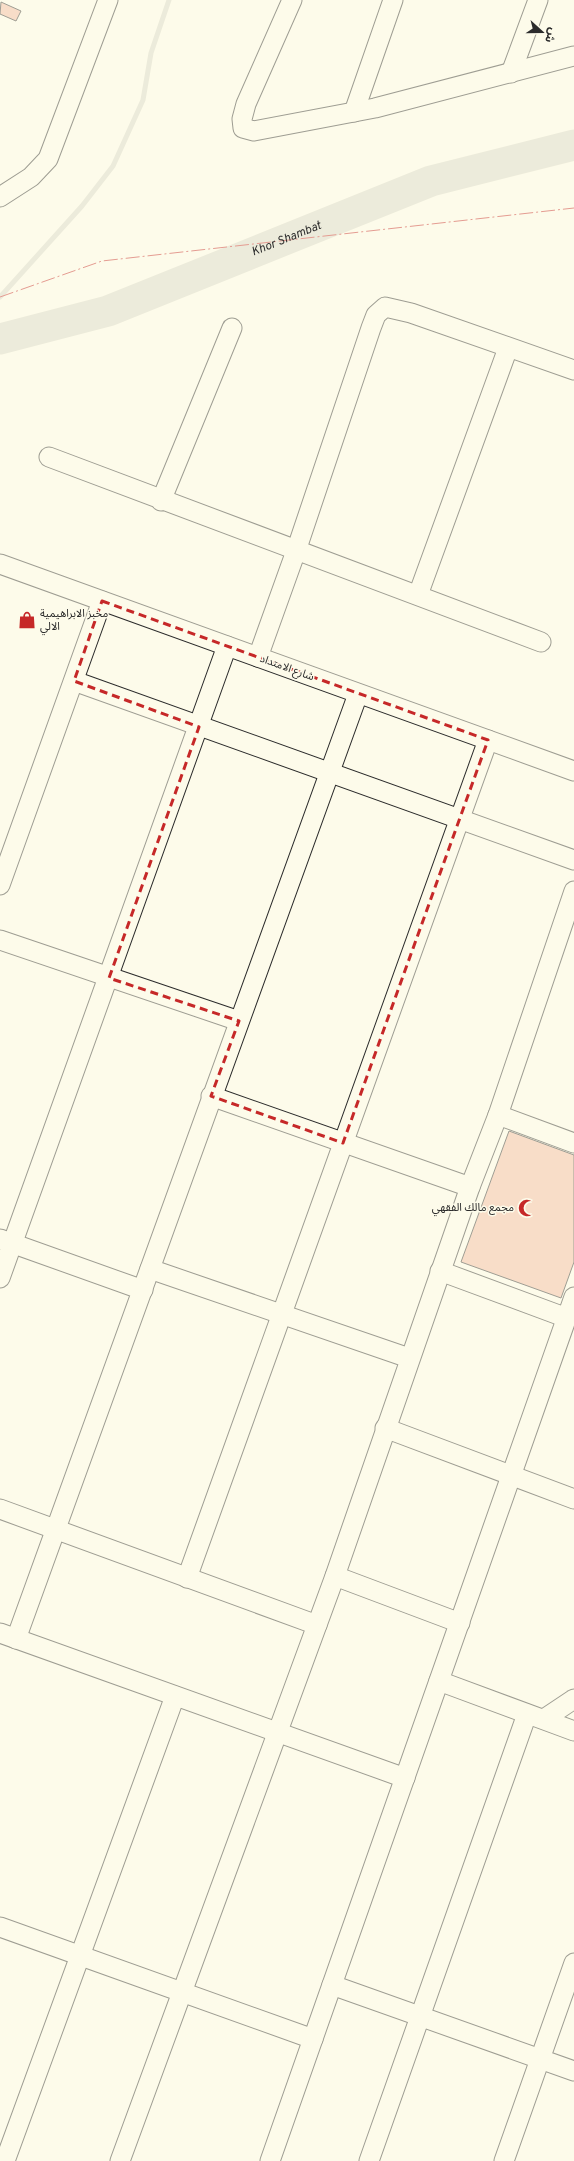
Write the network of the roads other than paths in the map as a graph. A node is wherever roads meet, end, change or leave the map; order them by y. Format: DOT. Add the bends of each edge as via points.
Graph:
graph roads {
  1 [pos="108,0"];
  2 [pos="292,0"];
  3 [pos="393,0"];
  4 [pos="538,0"];
  5 [pos="574,56"];
  6 [pos="511,73"];
  7 [pos="354,112"];
  8 [pos="0,198"];
  9 [pos="232,328"];
  10 [pos="508,348"];
  11 [pos="574,370"];
  12 [pos="49,457"];
  13 [pos="162,501"];
  14 [pos="296,551"];
  15 [pos="0,564"];
  16 [pos="418,596"];
  17 [pos="102,601"];
  18 [pos="541,642"];
  19 [pos="227,646"];
  20 [pos="258,657"];
  21 [pos="74,681"];
  22 [pos="358,694"];
  23 [pos="199,727"];
  24 [pos="488,740"];
  25 [pos="574,771"];
  26 [pos="330,774"];
  27 [pos="460,818"];
  28 [pos="574,860"];
  29 [pos="0,885"];
  30 [pos="574,891"];
  31 [pos="0,940"];
  32 [pos="110,978"];
  33 [pos="239,1022"];
  34 [pos="211,1096"];
  35 [pos="498,1115"];
  36 [pos="343,1143"];
  37 [pos="574,1143"];
  38 [pos="470,1187"];
  39 [pos="6,1241"];
  40 [pos="150,1269"];
  41 [pos="440,1271"];
  42 [pos="0,1278"];
  43 [pos="143,1290"];
  44 [pos="574,1297"];
  45 [pos="280,1315"];
  46 [pos="567,1318"];
  47 [pos="409,1358"];
  48 [pos="385,1428"];
  49 [pos="511,1475"];
  50 [pos="574,1499"];
  51 [pos="0,1509"];
  52 [pos="56,1530"];
  53 [pos="335,1576"];
  54 [pos="187,1578"];
  55 [pos="460,1623"];
  56 [pos="317,1625"];
  57 [pos="8,1636"];
  58 [pos="439,1681"];
  59 [pos="175,1696"];
  60 [pos="573,1698"];
  61 [pos="535,1717"];
  62 [pos="574,1731"];
  63 [pos="276,1732"];
  64 [pos="405,1778"];
  65 [pos="0,1927"];
  66 [pos="80,1956"];
  67 [pos="574,1963"];
  68 [pos="332,1984"];
  69 [pos="181,1992"];
  70 [pos="420,2016"];
  71 [pos="313,2039"];
  72 [pos="540,2059"];
  73 [pos="574,2071"];
  74 [pos="5,2161"];
  75 [pos="120,2161"];
  76 [pos="270,2161"];
  77 [pos="369,2161"];
  78 [pos="504,2161"];
  1 -- 8 [label="street" via="48,159 31,176"];
  2 -- 7 [label="street" via="246,104 242,119 244,128 254,131"];
  3 -- 7 [label="street"];
  4 -- 6 [label="street"];
  5 -- 6 [label="street"];
  6 -- 7 [label="street"];
  9 -- 13 [label="street"];
  10 -- 11 [label="street"];
  10 -- 14 [label="street" via="394,308 385,307 376,315"];
  10 -- 16 [label="street"];
  12 -- 13 [label="street"];
  13 -- 14 [label="street"];
  14 -- 16 [label="street"];
  14 -- 20 [label="street"];
  15 -- 17 [label="street, شارع الامتداد"];
  16 -- 18 [label="street"];
  17 -- 19 [label="street, شارع الامتداد"];
  17 -- 21 [label="street"];
  19 -- 20 [label="street, شارع الامتداد"];
  19 -- 23 [label="street"];
  20 -- 22 [label="street, شارع الامتداد"];
  21 -- 23 [label="street"];
  21 -- 29 [label="street"];
  22 -- 24 [label="street, شارع الامتداد"];
  22 -- 26 [label="street"];
  23 -- 26 [label="street"];
  23 -- 32 [label="street"];
  24 -- 25 [label="street, شارع الامتداد"];
  24 -- 27 [label="street"];
  26 -- 27 [label="street"];
  26 -- 33 [label="street"];
  27 -- 28 [label="street"];
  27 -- 36 [label="street"];
  30 -- 35 [label="street"];
  31 -- 32 [label="street"];
  32 -- 33 [label="street"];
  32 -- 39 [label="street"];
  33 -- 34 [label="street"];
  34 -- 36 [label="street"];
  34 -- 40 [label="street"];
  35 -- 37 [label="street"];
  35 -- 38 [label="street"];
  36 -- 38 [label="street"];
  36 -- 45 [label="street"];
  38 -- 41 [label="street"];
  39 -- 42 [label="street"];
  39 -- 43 [label="street"];
  40 -- 43 [label="street"];
  40 -- 45 [label="street"];
  41 -- 46 [label="street"];
  41 -- 47 [label="street"];
  43 -- 52 [label="street"];
  44 -- 46 [label="street"];
  45 -- 47 [label="street"];
  45 -- 54 [label="street"];
  46 -- 49 [label="street"];
  47 -- 48 [label="street"];
  48 -- 49 [label="street"];
  48 -- 53 [label="street"];
  49 -- 50 [label="street"];
  49 -- 55 [label="street"];
  51 -- 52 [label="street"];
  52 -- 54 [label="street"];
  52 -- 57 [label="street"];
  53 -- 55 [label="street"];
  53 -- 56 [label="street"];
  54 -- 56 [label="street"];
  55 -- 58 [label="street"];
  56 -- 63 [label="street"];
  57 -- 59 [label="street"];
  58 -- 61 [label="street"];
  58 -- 64 [label="street"];
  59 -- 63 [label="street"];
  59 -- 66 [label="street"];
  60 -- 61 [label="street"];
  61 -- 62 [label="street"];
  61 -- 70 [label="street"];
  63 -- 64 [label="street"];
  63 -- 69 [label="street"];
  64 -- 68 [label="street"];
  65 -- 66 [label="street"];
  66 -- 69 [label="street"];
  66 -- 74 [label="street"];
  67 -- 72 [label="street"];
  68 -- 70 [label="street"];
  68 -- 71 [label="street"];
  69 -- 71 [label="street"];
  69 -- 75 [label="street"];
  70 -- 72 [label="street"];
  70 -- 77 [label="street"];
  71 -- 76 [label="street"];
  72 -- 73 [label="street"];
  72 -- 78 [label="street"];
}
